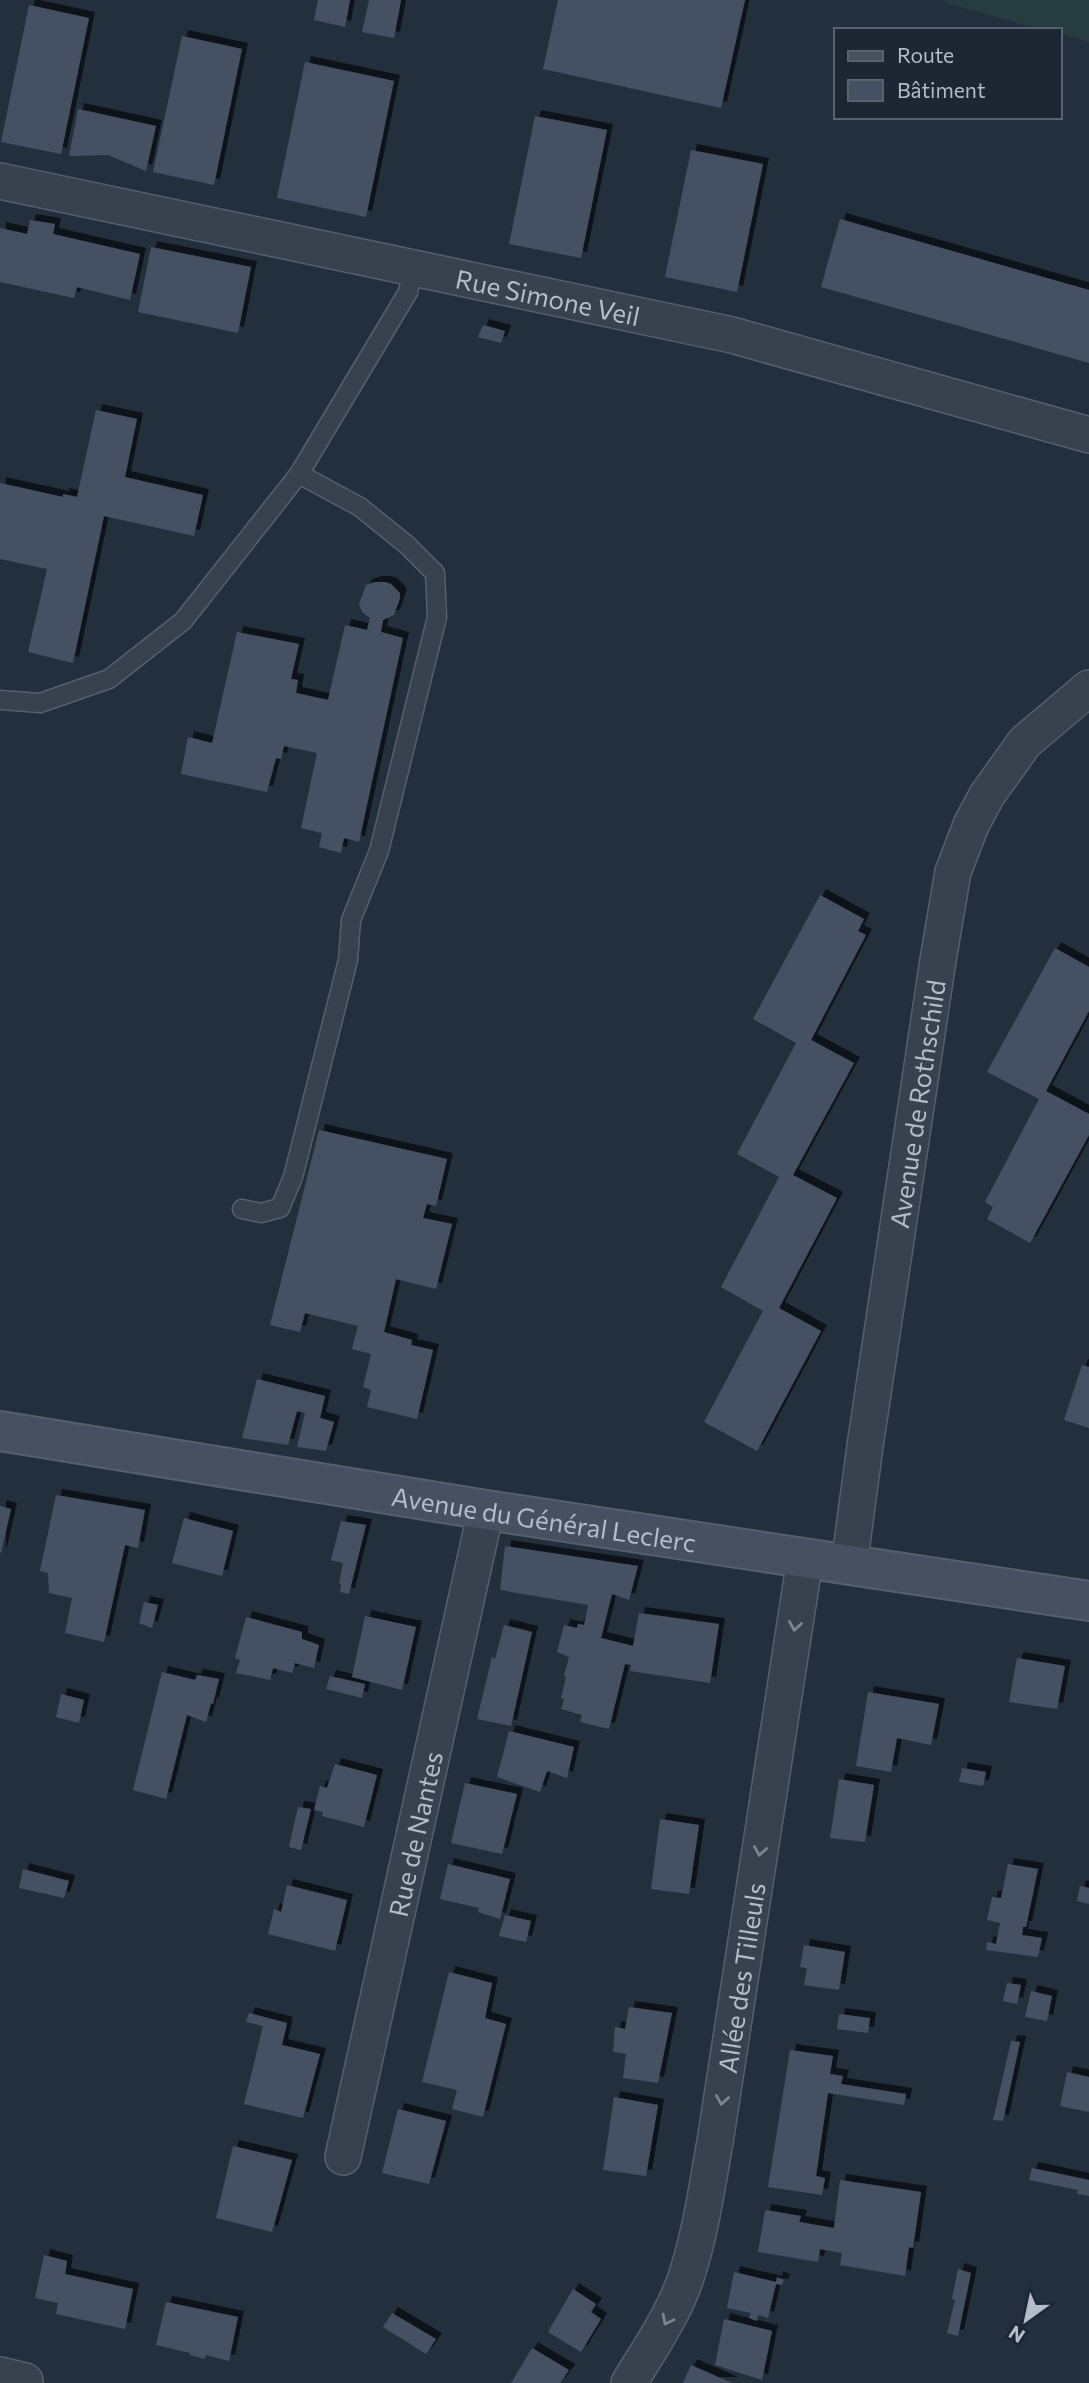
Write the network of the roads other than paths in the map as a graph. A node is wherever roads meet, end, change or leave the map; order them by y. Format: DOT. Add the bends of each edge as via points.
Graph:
graph roads {
  1 [pos="0,181"];
  2 [pos="413,269"];
  3 [pos="1089,435"];
  4 [pos="299,474"];
  5 [pos="1089,688"];
  6 [pos="0,700"];
  7 [pos="242,1209"];
  8 [pos="0,1431"];
  9 [pos="486,1510"];
  10 [pos="804,1559"];
  11 [pos="849,1566"];
  12 [pos="1089,1601"];
  13 [pos="342,2157"];
  14 [pos="629,2383"];
  1 -- 2 [label="street, Rue Simone Veil"];
  2 -- 3 [label="street, Rue Simone Veil" via="767,343"];
  2 -- 4 [label="lane" via="408,292"];
  4 -- 6 [label="lane" via="183,621 109,679 40,703"];
  4 -- 7 [label="lane" via="360,507 435,573 437,617 379,850 351,920 348,960 293,1177 280,1208 261,1213"];
  5 -- 11 [label="street, Avenue de Rothschild" via="1026,742 987,795 953,872"];
  8 -- 9 [label="main road, Avenue du Général Leclerc"];
  9 -- 10 [label="main road, Avenue du Général Leclerc"];
  9 -- 13 [label="street, Rue de Nantes"];
  10 -- 11 [label="main road, Avenue du Général Leclerc"];
  10 -- 14 [label="street, Allée des Tilleuls, one-way" via="700,2223 687,2276"];
  11 -- 12 [label="main road, Avenue du Général Leclerc"];
}
